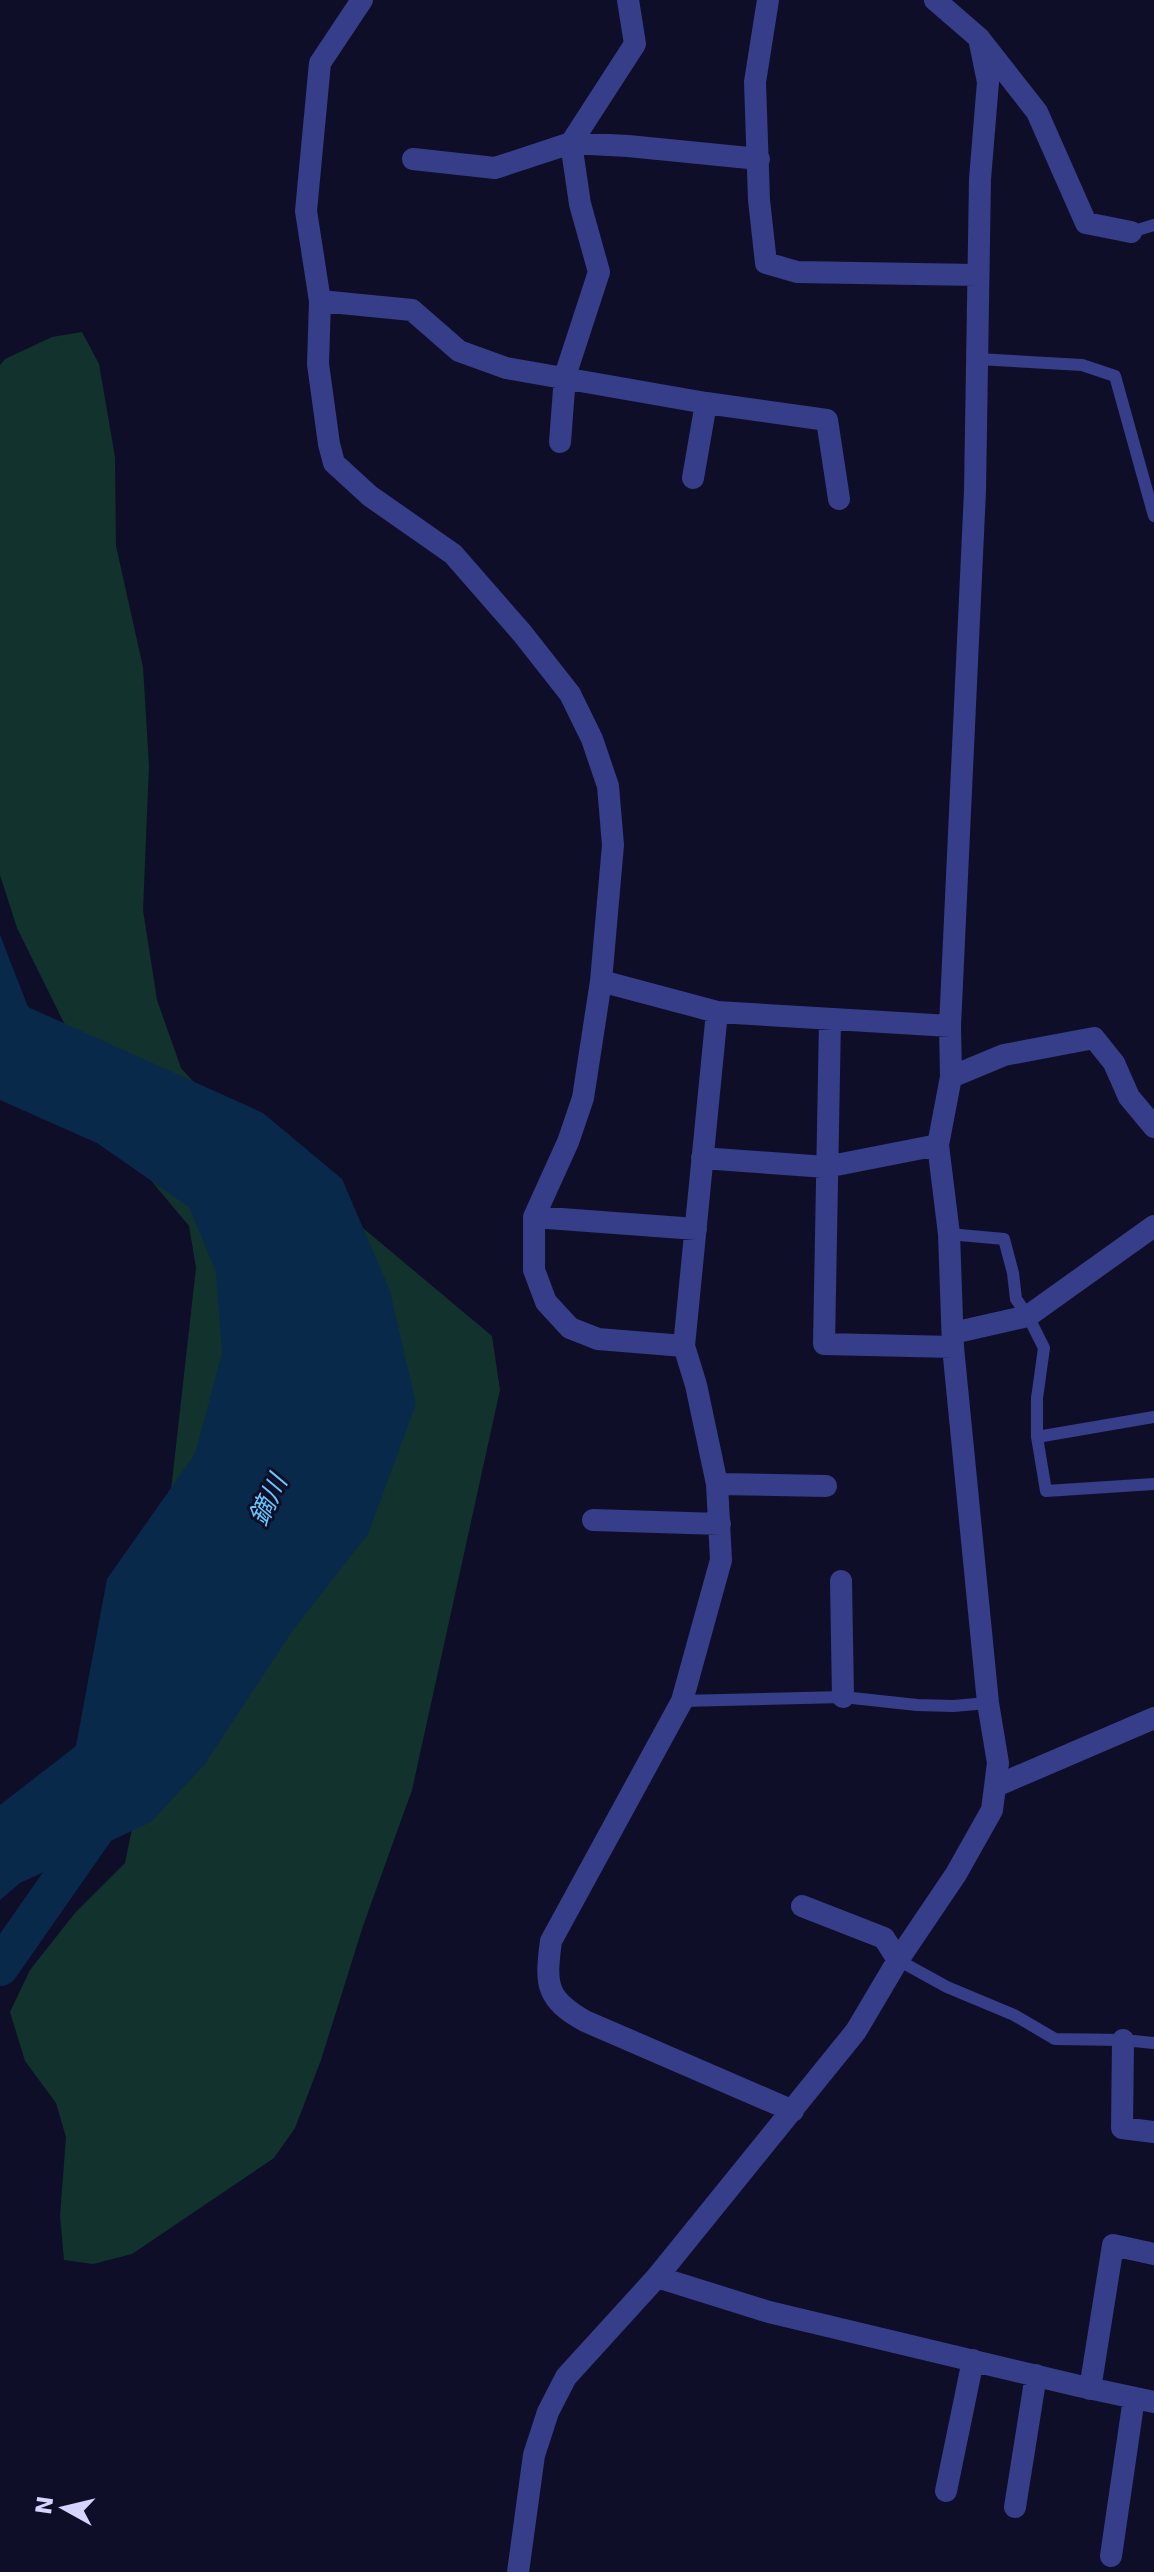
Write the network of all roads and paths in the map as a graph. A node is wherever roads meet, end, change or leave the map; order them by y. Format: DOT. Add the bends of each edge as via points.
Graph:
graph roads {
  1 [pos="362,0"];
  2 [pos="628,0"];
  3 [pos="768,0"];
  4 [pos="935,0"];
  5 [pos="979,38"];
  6 [pos="571,143"];
  7 [pos="413,159"];
  8 [pos="759,159"];
  9 [pos="1154,225"];
  10 [pos="1131,232"];
  11 [pos="977,275"];
  12 [pos="320,301"];
  13 [pos="977,359"];
  14 [pos="565,376"];
  15 [pos="706,403"];
  16 [pos="560,442"];
  17 [pos="693,478"];
  18 [pos="839,499"];
  19 [pos="1154,516"];
  20 [pos="601,981"];
  21 [pos="717,1012"];
  22 [pos="830,1020"];
  23 [pos="950,1026"];
  24 [pos="951,1077"];
  25 [pos="1154,1127"];
  26 [pos="938,1145"];
  27 [pos="702,1158"];
  28 [pos="826,1167"];
  29 [pos="534,1217"];
  30 [pos="1154,1226"];
  31 [pos="696,1229"];
  32 [pos="949,1234"];
  33 [pos="1028,1316"];
  34 [pos="953,1340"];
  35 [pos="684,1346"];
  36 [pos="1154,1417"];
  37 [pos="1037,1437"];
  38 [pos="717,1484"];
  39 [pos="1154,1484"];
  40 [pos="826,1486"];
  41 [pos="593,1520"];
  42 [pos="720,1524"];
  43 [pos="841,1581"];
  44 [pos="843,1697"];
  45 [pos="682,1701"];
  46 [pos="988,1703"];
  47 [pos="1152,1722"];
  48 [pos="996,1786"];
  49 [pos="802,1906"];
  50 [pos="898,1960"];
  51 [pos="1123,2040"];
  52 [pos="1154,2043"];
  53 [pos="793,2111"];
  54 [pos="1154,2132"];
  55 [pos="1154,2254"];
  56 [pos="657,2277"];
  57 [pos="973,2360"];
  58 [pos="1036,2375"];
  59 [pos="1090,2389"];
  60 [pos="1144,2400"];
  61 [pos="946,2491"];
  62 [pos="1015,2507"];
  63 [pos="1111,2556"];
  64 [pos="518,2572"];
  1 -- 12 [label="street" via="320,63 306,211"];
  2 -- 6 [label="street" via="635,44"];
  3 -- 8 [label="street" via="755,82"];
  4 -- 5 [label="street"];
  5 -- 10 [label="street" via="1037,112 1086,223"];
  5 -- 11 [label="street" via="988,82"];
  6 -- 7 [label="street" via="495,168"];
  6 -- 8 [label="street"];
  6 -- 14 [label="street" via="580,204 599,272"];
  8 -- 11 [label="street" via="766,263 797,272"];
  9 -- 10 [label="lane"];
  11 -- 13 [label="street"];
  12 -- 14 [label="street" via="412,310 459,351 506,368"];
  12 -- 20 [label="street" via="318,364 334,463 370,496 453,554 570,694 592,739 608,786 613,845"];
  13 -- 19 [label="lane" via="1082,365 1115,376"];
  13 -- 23 [label="street"];
  14 -- 15 [label="street"];
  14 -- 16 [label="street"];
  15 -- 17 [label="street"];
  15 -- 18 [label="street" via="827,420"];
  20 -- 21 [label="street"];
  20 -- 29 [label="street" via="583,1098"];
  21 -- 22 [label="street"];
  21 -- 27 [label="street"];
  22 -- 23 [label="street"];
  22 -- 28 [label="street"];
  23 -- 24 [label="street"];
  24 -- 25 [label="street" via="1004,1055 1094,1038"];
  24 -- 26 [label="street"];
  26 -- 28 [label="street"];
  26 -- 32 [label="street"];
  27 -- 28 [label="street"];
  27 -- 31 [label="street"];
  28 -- 34 [label="street" via="824,1344"];
  29 -- 31 [label="street"];
  29 -- 35 [label="street" via="534,1270 546,1302 570,1328 598,1339"];
  30 -- 33 [label="street"];
  31 -- 35 [label="street"];
  32 -- 33 [label="lane" via="1004,1239 1016,1299"];
  32 -- 34 [label="street"];
  33 -- 34 [label="street"];
  33 -- 37 [label="lane" via="1044,1348"];
  34 -- 46 [label="street"];
  35 -- 38 [label="street"];
  36 -- 37 [label="lane"];
  37 -- 39 [label="lane" via="1046,1491"];
  38 -- 40 [label="street"];
  38 -- 42 [label="street"];
  41 -- 42 [label="street"];
  42 -- 45 [label="street" via="721,1560"];
  43 -- 44 [label="street"];
  44 -- 45 [label="lane"];
  44 -- 46 [label="lane" via="917,1705"];
  45 -- 53 [label="street" via="551,1941 549,1991 564,2009 585,2021"];
  46 -- 48 [label="street" via="998,1763"];
  47 -- 48 [label="street"];
  48 -- 50 [label="street" via="992,1810"];
  49 -- 50 [label="street" via="884,1938"];
  50 -- 51 [label="lane" via="1055,2039"];
  50 -- 53 [label="street" via="856,2031"];
  51 -- 52 [label="lane"];
  51 -- 54 [label="street" via="1122,2128"];
  53 -- 56 [label="street"];
  55 -- 59 [label="street" via="1113,2245"];
  56 -- 57 [label="street" via="769,2312"];
  56 -- 64 [label="street" via="566,2377 548,2412 534,2455"];
  57 -- 58 [label="street"];
  57 -- 61 [label="street"];
  58 -- 59 [label="street"];
  58 -- 62 [label="street"];
  59 -- 60 [label="street"];
  60 -- 63 [label="street"];
}
